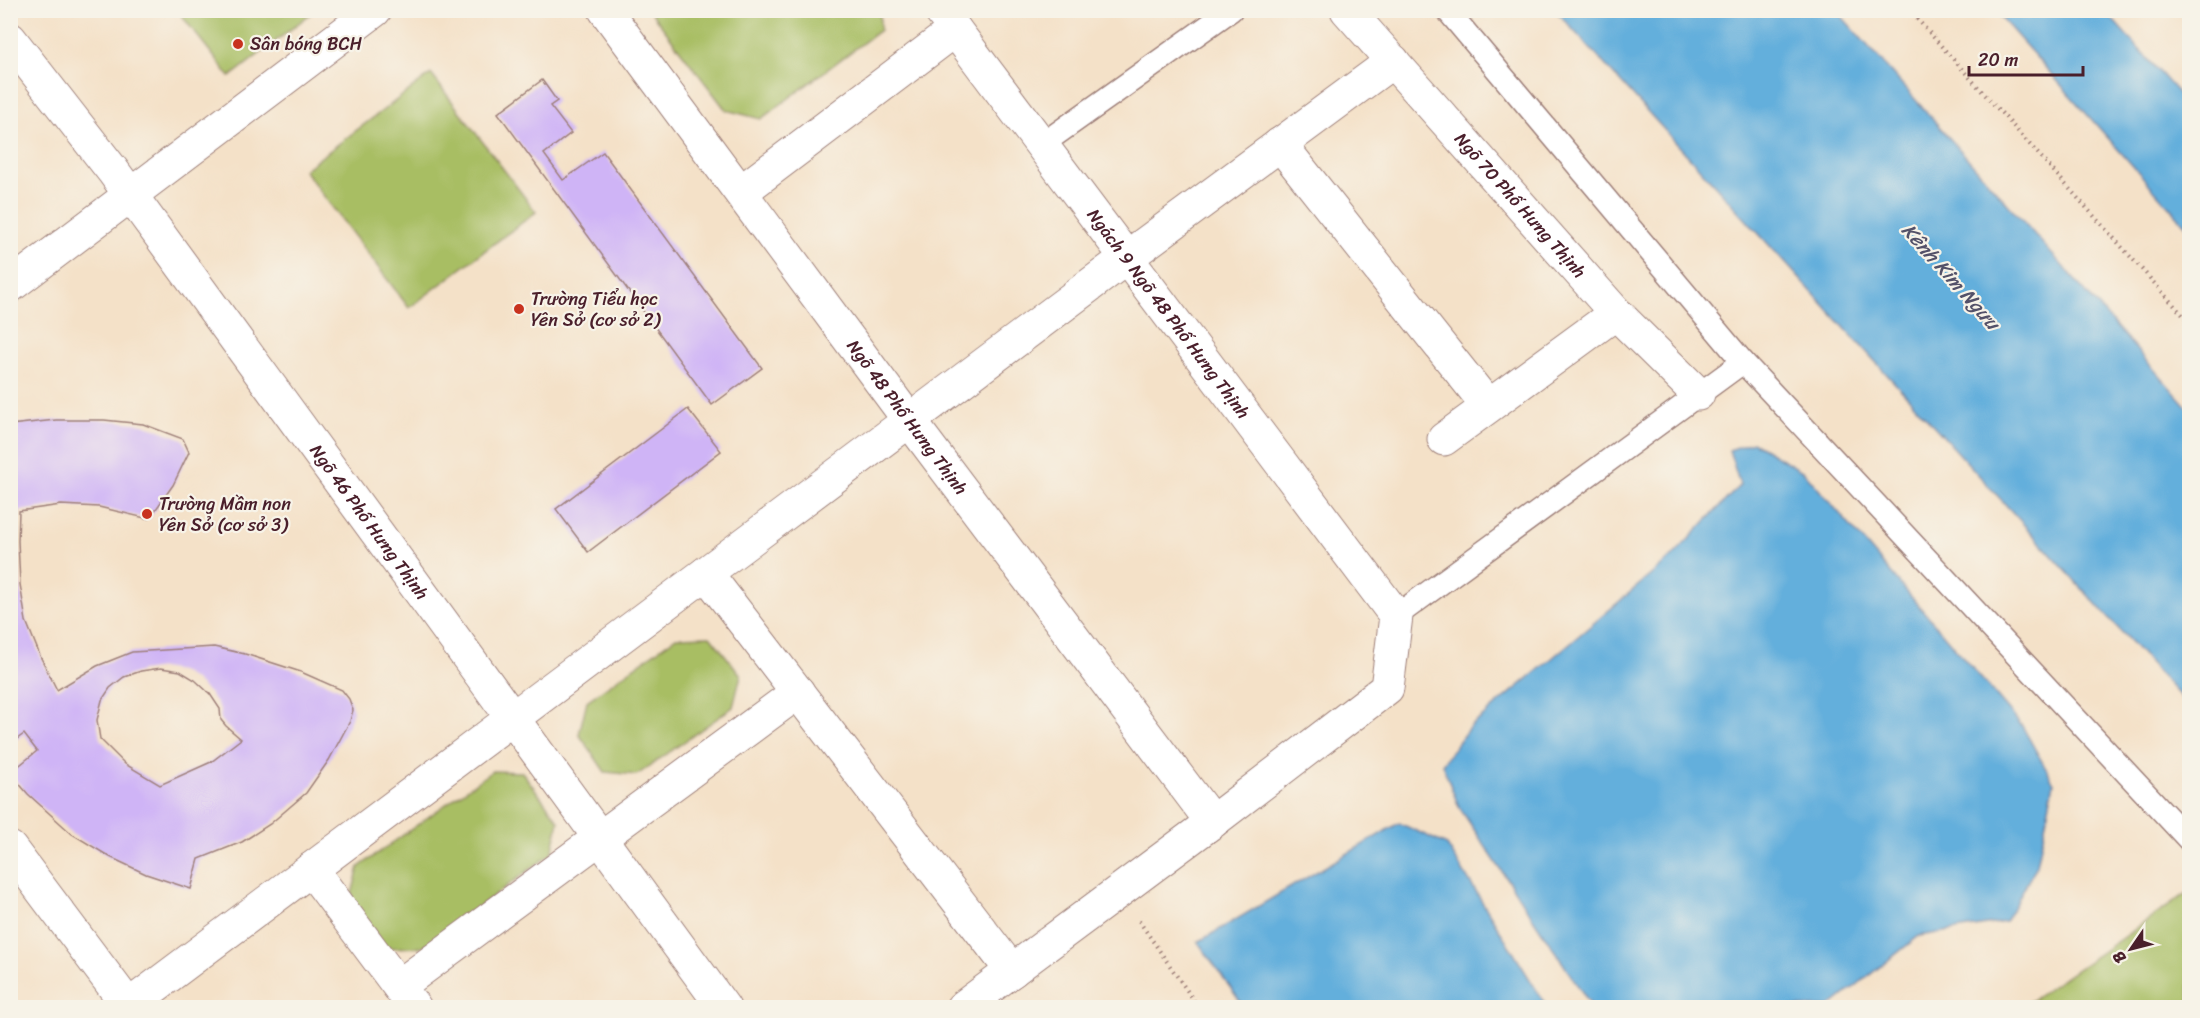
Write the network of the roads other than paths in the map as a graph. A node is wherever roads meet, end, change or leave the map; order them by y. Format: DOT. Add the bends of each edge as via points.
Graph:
graph roads {
  1 [pos="375,10"];
  2 [pos="605,10"];
  3 [pos="1231,10"];
  4 [pos="1347,10"];
  5 [pos="1447,10"];
  6 [pos="947,20"];
  7 [pos="10,39"];
  8 [pos="1393,61"];
  9 [pos="1280,144"];
  10 [pos="1041,145"];
  11 [pos="741,192"];
  12 [pos="130,194"];
  13 [pos="1126,258"];
  14 [pos="10,286"];
  15 [pos="1616,313"];
  16 [pos="1743,362"];
  17 [pos="1698,394"];
  18 [pos="1488,406"];
  19 [pos="909,420"];
  20 [pos="1444,439"];
  21 [pos="706,573"];
  22 [pos="1396,616"];
  23 [pos="798,692"];
  24 [pos="512,718"];
  25 [pos="1212,822"];
  26 [pos="600,838"];
  27 [pos="2190,841"];
  28 [pos="10,848"];
  29 [pos="310,869"];
  30 [pos="1012,971"];
  31 [pos="407,997"];
  32 [pos="128,1007"];
  33 [pos="724,1008"];
  34 [pos="962,1008"];
  1 -- 12 [label="street"];
  2 -- 11 [label="street, Ngõ 48 Phố Hưng Thịnh"];
  3 -- 10 [label="lane"];
  4 -- 8 [label="street, Ngõ 70 Phố Hưng Thịnh"];
  5 -- 16 [label="lane"];
  6 -- 10 [label="street, Ngách 9 Ngõ 48 Phố Hưng Thịnh"];
  6 -- 11 [label="street"];
  7 -- 12 [label="street, Ngõ 46 Phố Hưng Thịnh"];
  8 -- 9 [label="street"];
  8 -- 15 [label="street, Ngõ 70 Phố Hưng Thịnh"];
  9 -- 13 [label="street"];
  9 -- 18 [label="street"];
  10 -- 13 [label="street, Ngách 9 Ngõ 48 Phố Hưng Thịnh"];
  11 -- 19 [label="street, Ngõ 48 Phố Hưng Thịnh"];
  12 -- 14 [label="street"];
  12 -- 24 [label="street, Ngõ 46 Phố Hưng Thịnh"];
  13 -- 19 [label="street"];
  13 -- 22 [label="street, Ngách 9 Ngõ 48 Phố Hưng Thịnh"];
  15 -- 17 [label="street, Ngõ 70 Phố Hưng Thịnh"];
  15 -- 18 [label="street"];
  16 -- 17 [label="lane"];
  16 -- 27 [label="lane"];
  17 -- 22 [label="lane"];
  18 -- 20 [label="street"];
  19 -- 21 [label="street"];
  19 -- 25 [label="street, Ngõ 48 Phố Hưng Thịnh"];
  21 -- 23 [label="street"];
  21 -- 24 [label="street"];
  22 -- 25 [label="street" via="1387,688"];
  23 -- 26 [label="street"];
  23 -- 30 [label="street"];
  24 -- 26 [label="street, Ngõ 46 Phố Hưng Thịnh"];
  24 -- 29 [label="street"];
  25 -- 30 [label="street"];
  26 -- 31 [label="street"];
  26 -- 33 [label="street, Ngõ 46 Phố Hưng Thịnh"];
  28 -- 32 [label="street"];
  29 -- 31 [label="street"];
  29 -- 32 [label="street"];
  30 -- 34 [label="street"];
}
